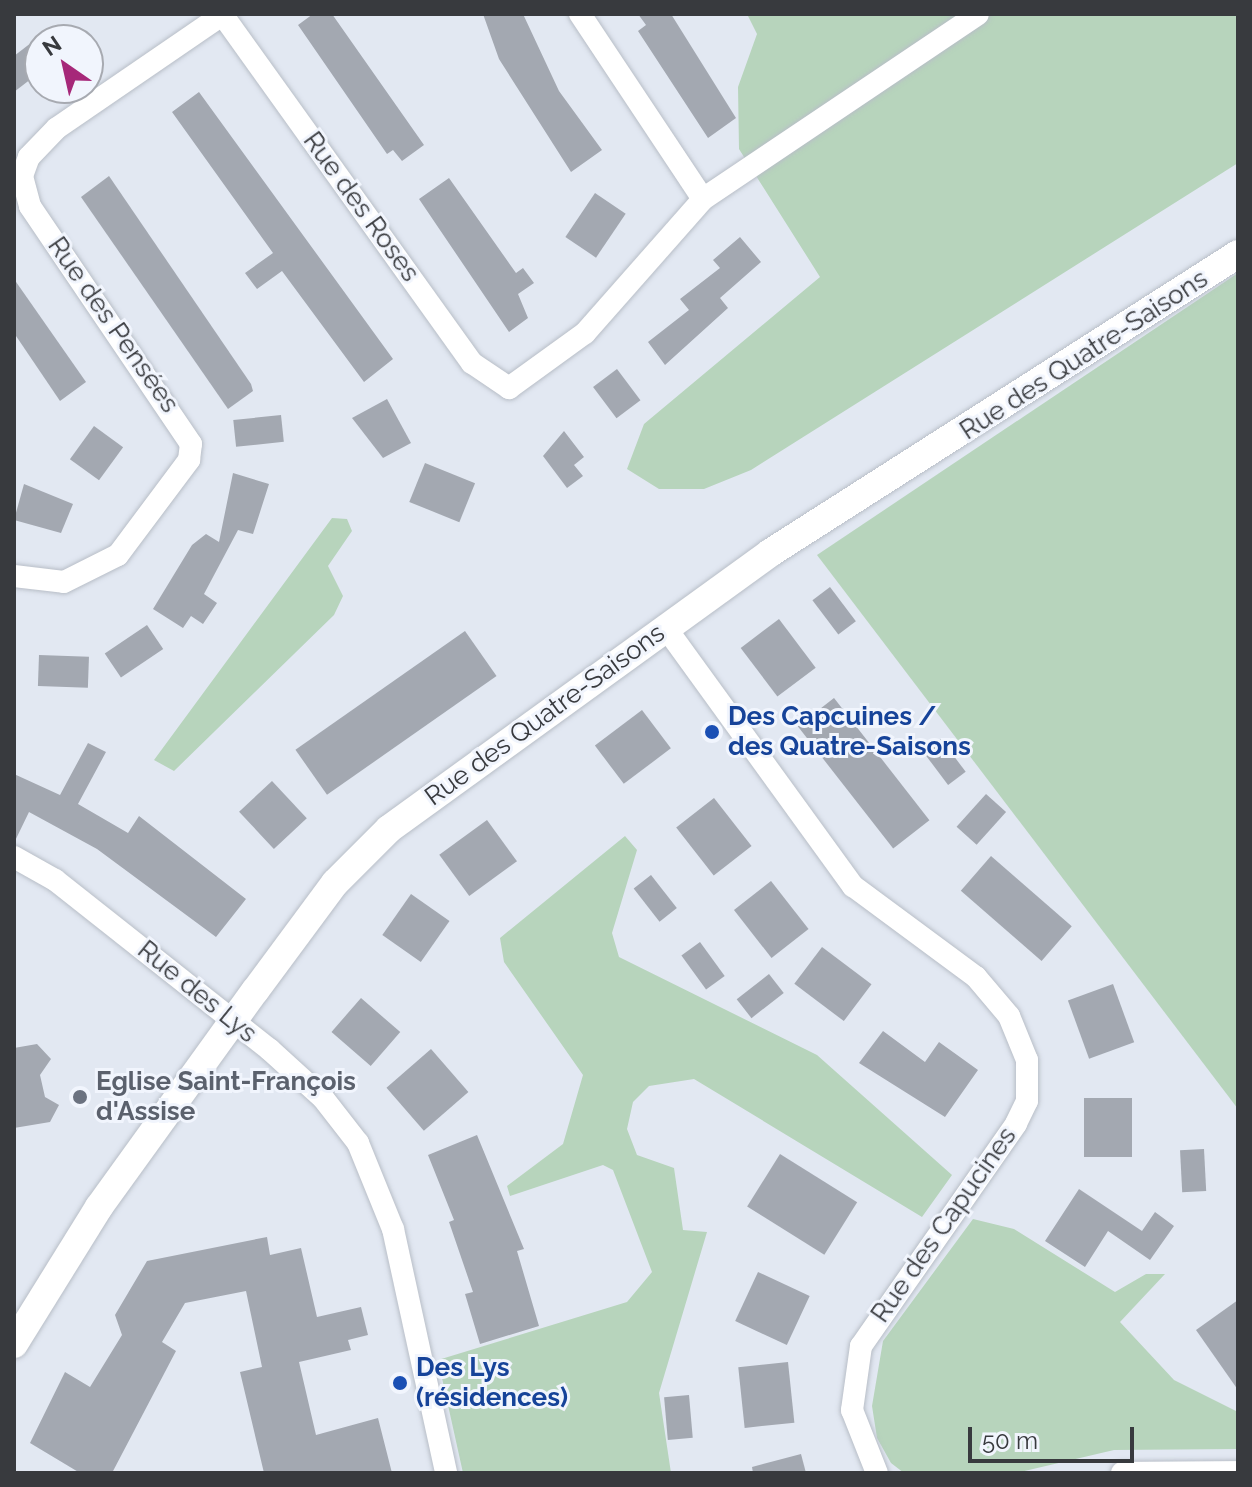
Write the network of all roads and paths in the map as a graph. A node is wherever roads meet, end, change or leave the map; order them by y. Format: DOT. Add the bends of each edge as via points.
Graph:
graph roads {
  1 [pos="222,14"];
  2 [pos="580,14"];
  3 [pos="978,14"];
  4 [pos="703,199"];
  5 [pos="1238,254"];
  6 [pos="14,576"];
  7 [pos="666,628"];
  8 [pos="14,857"];
  9 [pos="233,1022"];
  10 [pos="14,1344"];
  11 [pos="1238,1472"];
  12 [pos="446,1473"];
  13 [pos="877,1473"];
  14 [pos="1122,1473"];
  1 -- 4 [label="street, Rue des Roses" via="472,363 509,388 585,333"];
  1 -- 6 [label="street, Rue des Pensées" via="57,128 29,157 22,176 30,206 191,444 189,460 118,555 64,582"];
  2 -- 4 [label="street"];
  3 -- 4 [label="street"];
  5 -- 7 [label="street, Rue des Quatre-Saisons" via="770,553"];
  7 -- 9 [label="street, Rue des Quatre-Saisons" via="389,829 335,883"];
  7 -- 13 [label="street, Rue des Capucines" via="853,886 976,977 1009,1016 1027,1060 1027,1101 1016,1124 861,1346 852,1410"];
  8 -- 9 [label="street, Rue des Lys" via="55,880"];
  9 -- 10 [label="street, Rue des Quatre-Saisons" via="93,1216"];
  9 -- 12 [label="street, Rue des Lys" via="323,1098 371,1167 405,1277"];
  11 -- 14 [label="street"];
}
